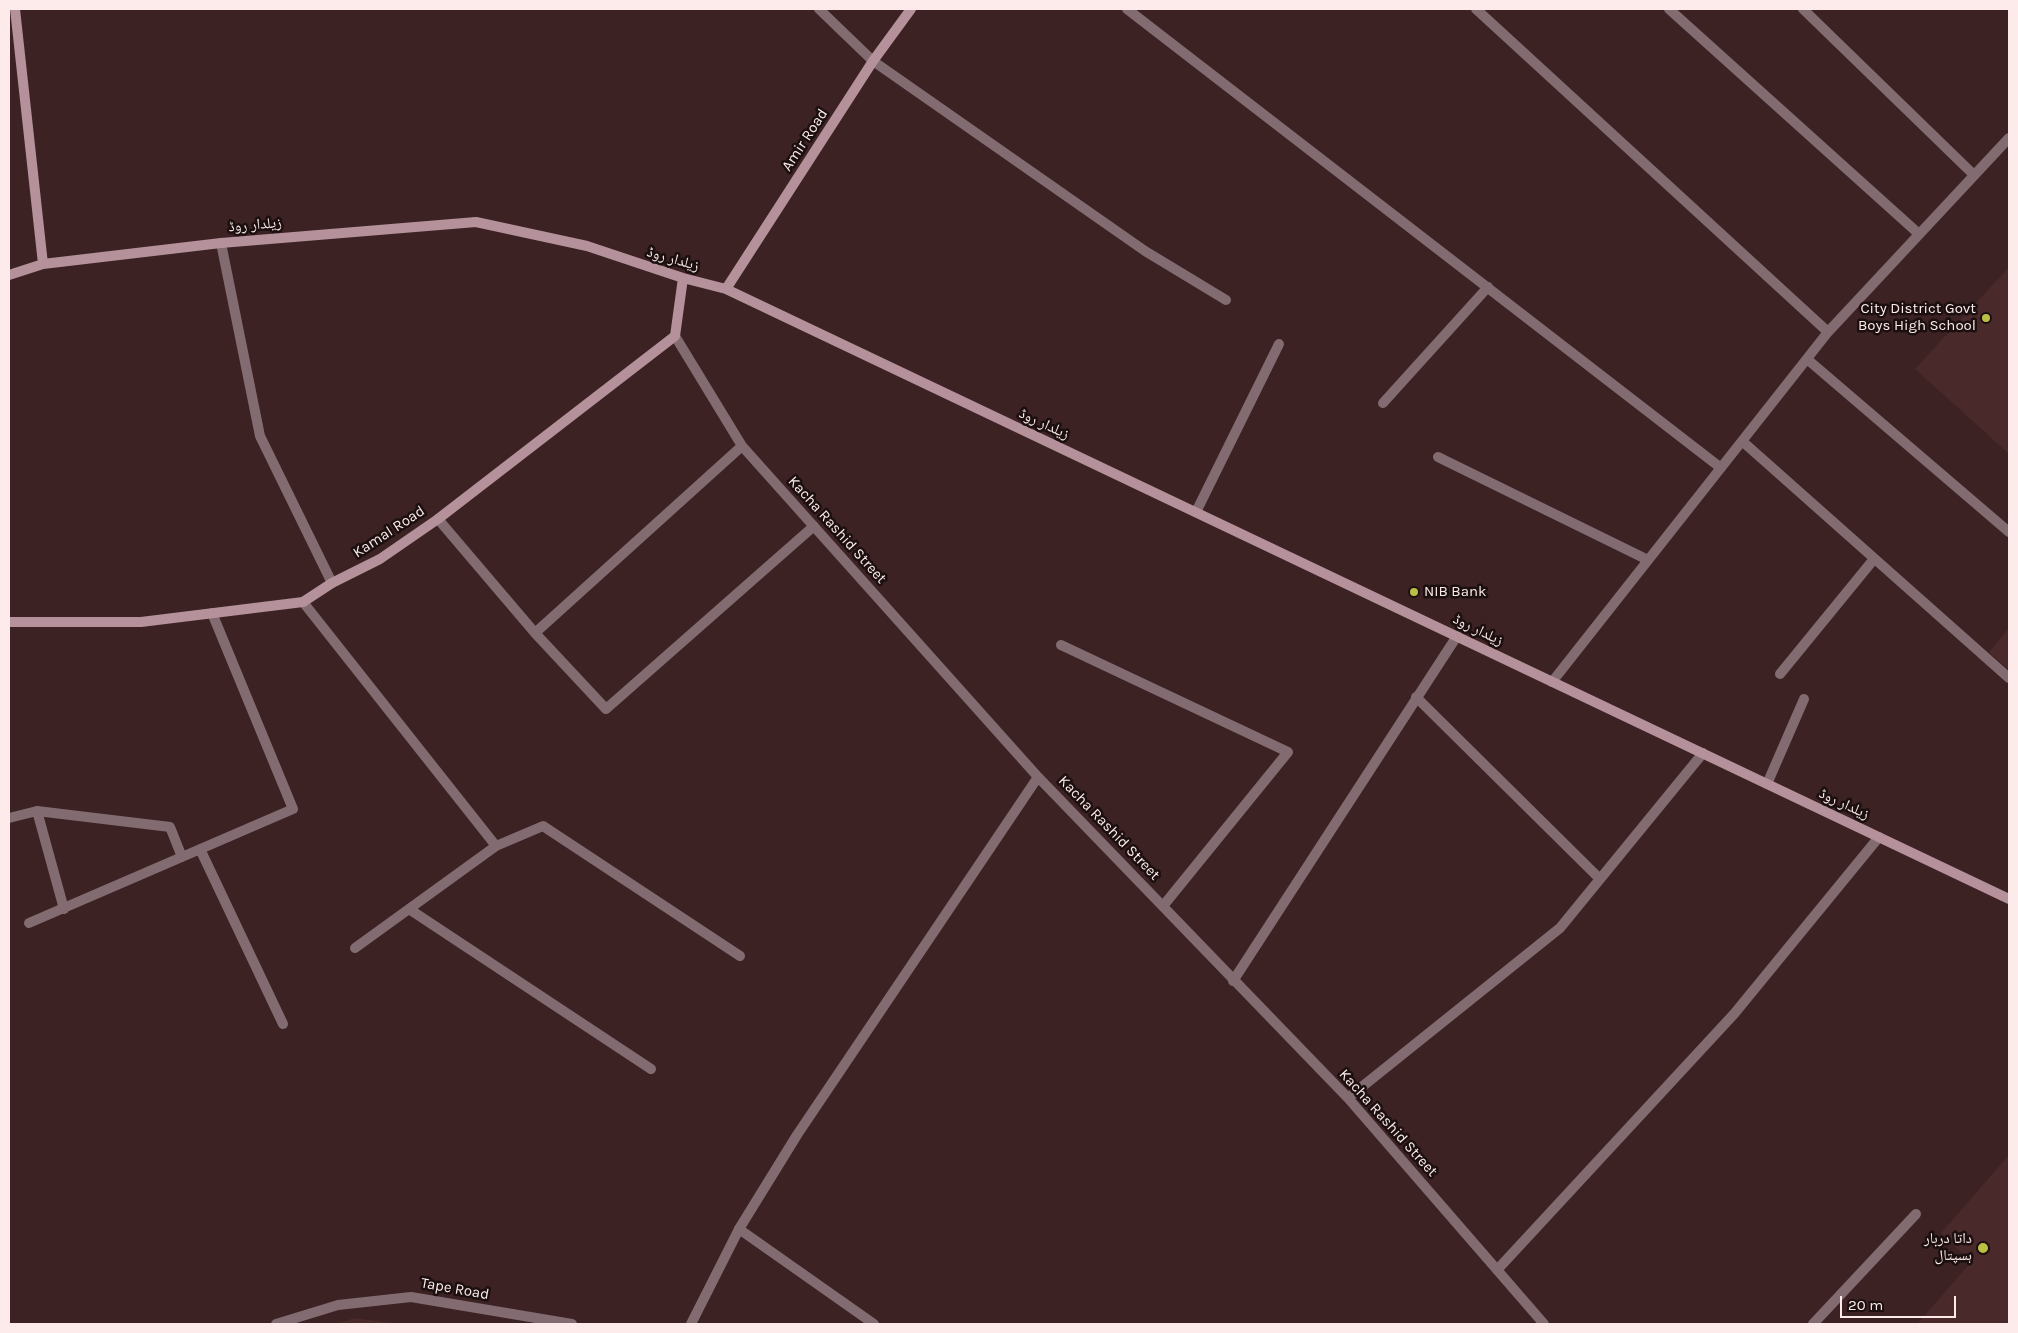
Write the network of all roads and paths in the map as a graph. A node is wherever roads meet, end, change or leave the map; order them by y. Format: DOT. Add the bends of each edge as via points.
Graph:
graph roads {
  1 [pos="15,9"];
  2 [pos="819,9"];
  3 [pos="911,9"];
  4 [pos="1127,9"];
  5 [pos="1476,9"];
  6 [pos="1669,9"];
  7 [pos="1803,9"];
  8 [pos="873,62"];
  9 [pos="2009,138"];
  10 [pos="1974,176"];
  11 [pos="1919,234"];
  12 [pos="221,243"];
  13 [pos="44,264"];
  14 [pos="9,275"];
  15 [pos="683,278"];
  16 [pos="1488,287"];
  17 [pos="726,289"];
  18 [pos="1226,300"];
  19 [pos="1828,332"];
  20 [pos="675,336"];
  21 [pos="1279,344"];
  22 [pos="1807,359"];
  23 [pos="1383,403"];
  24 [pos="1742,441"];
  25 [pos="742,446"];
  26 [pos="1438,457"];
  27 [pos="1721,468"];
  28 [pos="1196,512"];
  29 [pos="438,519"];
  30 [pos="814,526"];
  31 [pos="2009,532"];
  32 [pos="1874,558"];
  33 [pos="1648,560"];
  34 [pos="332,583"];
  35 [pos="303,602"];
  36 [pos="212,613"];
  37 [pos="9,622"];
  38 [pos="535,633"];
  39 [pos="1457,636"];
  40 [pos="1061,645"];
  41 [pos="1780,674"];
  42 [pos="2009,678"];
  43 [pos="1552,682"];
  44 [pos="1416,697"];
  45 [pos="1804,699"];
  46 [pos="1703,753"];
  47 [pos="1038,776"];
  48 [pos="1766,784"];
  49 [pos="37,811"];
  50 [pos="9,818"];
  51 [pos="1879,837"];
  52 [pos="496,846"];
  53 [pos="200,849"];
  54 [pos="182,857"];
  55 [pos="1600,879"];
  56 [pos="2009,899"];
  57 [pos="1163,906"];
  58 [pos="64,909"];
  59 [pos="409,909"];
  60 [pos="29,923"];
  61 [pos="355,948"];
  62 [pos="740,956"];
  63 [pos="1233,981"];
  64 [pos="283,1024"];
  65 [pos="651,1069"];
  66 [pos="1348,1098"];
  67 [pos="1916,1214"];
  68 [pos="739,1229"];
  69 [pos="1497,1270"];
  70 [pos="276,1324"];
  71 [pos="572,1324"];
  72 [pos="691,1324"];
  73 [pos="874,1324"];
  74 [pos="1544,1324"];
  75 [pos="1813,1324"];
  1 -- 13 [label="main road"];
  2 -- 8 [label="street"];
  3 -- 8 [label="main road, Amir Road"];
  4 -- 16 [label="street"];
  5 -- 19 [label="street"];
  6 -- 11 [label="street"];
  7 -- 10 [label="street"];
  8 -- 17 [label="main road, Amir Road"];
  8 -- 18 [label="street" via="1145,251"];
  9 -- 10 [label="street"];
  10 -- 11 [label="street"];
  11 -- 19 [label="street"];
  12 -- 13 [label="main road, زیلدار روڈ"];
  12 -- 15 [label="main road, زیلدار روڈ" via="476,222 587,246"];
  12 -- 34 [label="street" via="260,436"];
  13 -- 14 [label="main road, زیلدار روڈ"];
  15 -- 17 [label="main road, زیلدار روڈ"];
  15 -- 20 [label="main road"];
  16 -- 23 [label="street"];
  16 -- 27 [label="street"];
  17 -- 28 [label="main road, زیلدار روڈ"];
  19 -- 22 [label="street"];
  20 -- 25 [label="street, Kacha Rashid Street"];
  20 -- 29 [label="main road, Kamal Road"];
  21 -- 28 [label="street"];
  22 -- 24 [label="street"];
  22 -- 31 [label="street"];
  24 -- 27 [label="street"];
  24 -- 32 [label="street"];
  25 -- 30 [label="street, Kacha Rashid Street"];
  25 -- 38 [label="street"];
  26 -- 33 [label="street"];
  27 -- 33 [label="street"];
  28 -- 39 [label="main road, زیلدار روڈ"];
  29 -- 34 [label="main road, Kamal Road" via="380,559"];
  29 -- 38 [label="street"];
  30 -- 38 [label="street" via="606,709"];
  30 -- 47 [label="street, Kacha Rashid Street"];
  32 -- 41 [label="street"];
  32 -- 42 [label="street"];
  33 -- 43 [label="street"];
  34 -- 35 [label="main road, Kamal Road"];
  35 -- 36 [label="main road, Kamal Road"];
  35 -- 52 [label="street"];
  36 -- 37 [label="main road, Kamal Road" via="141,622"];
  36 -- 53 [label="street" via="294,809"];
  39 -- 43 [label="main road, زیلدار روڈ"];
  39 -- 44 [label="street"];
  40 -- 57 [label="street" via="1288,752"];
  43 -- 46 [label="main road, زیلدار روڈ"];
  44 -- 55 [label="street"];
  44 -- 63 [label="street"];
  45 -- 48 [label="street"];
  46 -- 48 [label="main road, زیلدار روڈ"];
  46 -- 55 [label="street"];
  47 -- 57 [label="street, Kacha Rashid Street"];
  47 -- 68 [label="street" via="797,1135"];
  48 -- 51 [label="main road, زیلدار روڈ"];
  49 -- 50 [label="street"];
  49 -- 54 [label="street" via="170,827"];
  49 -- 58 [label="street"];
  51 -- 56 [label="main road, زیلدار روڈ"];
  51 -- 69 [label="street" via="1734,1014"];
  52 -- 59 [label="street"];
  52 -- 62 [label="street" via="543,826"];
  53 -- 54 [label="street"];
  53 -- 64 [label="street"];
  54 -- 58 [label="street"];
  55 -- 66 [label="street" via="1560,928"];
  57 -- 63 [label="street, Kacha Rashid Street"];
  58 -- 60 [label="street"];
  59 -- 61 [label="street"];
  59 -- 65 [label="street"];
  63 -- 66 [label="street, Kacha Rashid Street"];
  66 -- 69 [label="street, Kacha Rashid Street"];
  67 -- 75 [label="street"];
  68 -- 72 [label="street"];
  68 -- 73 [label="street"];
  69 -- 74 [label="street, Kacha Rashid Street"];
  70 -- 71 [label="street, Tape Road" via="338,1305 411,1296"];
}
